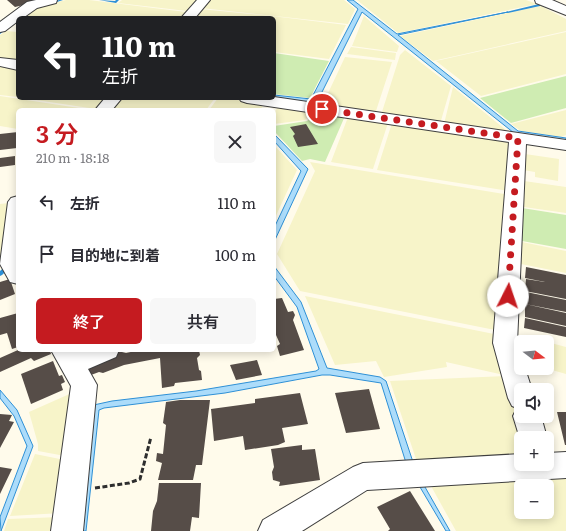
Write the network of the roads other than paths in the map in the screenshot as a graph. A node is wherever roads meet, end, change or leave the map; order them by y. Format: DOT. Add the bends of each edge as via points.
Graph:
graph roads {
  1 [pos="51,0"];
  2 [pos="204,0"];
  3 [pos="541,0"];
  4 [pos="566,11"];
  5 [pos="16,16"];
  6 [pos="17,16"];
  7 [pos="190,16"];
  8 [pos="0,28"];
  9 [pos="0,62"];
  10 [pos="16,65"];
  11 [pos="112,100"];
  12 [pos="261,100"];
  13 [pos="105,108"];
  14 [pos="518,138"];
  15 [pos="566,145"];
  16 [pos="16,219"];
  17 [pos="10,269"];
  18 [pos="96,352"];
  19 [pos="67,357"];
  20 [pos="517,383"];
  21 [pos="514,467"];
  22 [pos="67,531"];
  23 [pos="274,531"];
  1 -- 6 [label="street" via="32,5"];
  2 -- 7 [label="street"];
  3 -- 4 [label="street"];
  5 -- 8 [label="street"];
  9 -- 10 [label="street"];
  11 -- 13 [label="street"];
  12 -- 14 [label="street"];
  14 -- 15 [label="street"];
  14 -- 20 [label="street" via="505,343"];
  16 -- 17 [label="street"];
  18 -- 19 [label="street"];
  19 -- 22 [label="street" via="84,385"];
  21 -- 23 [label="street" via="364,476"];
}
